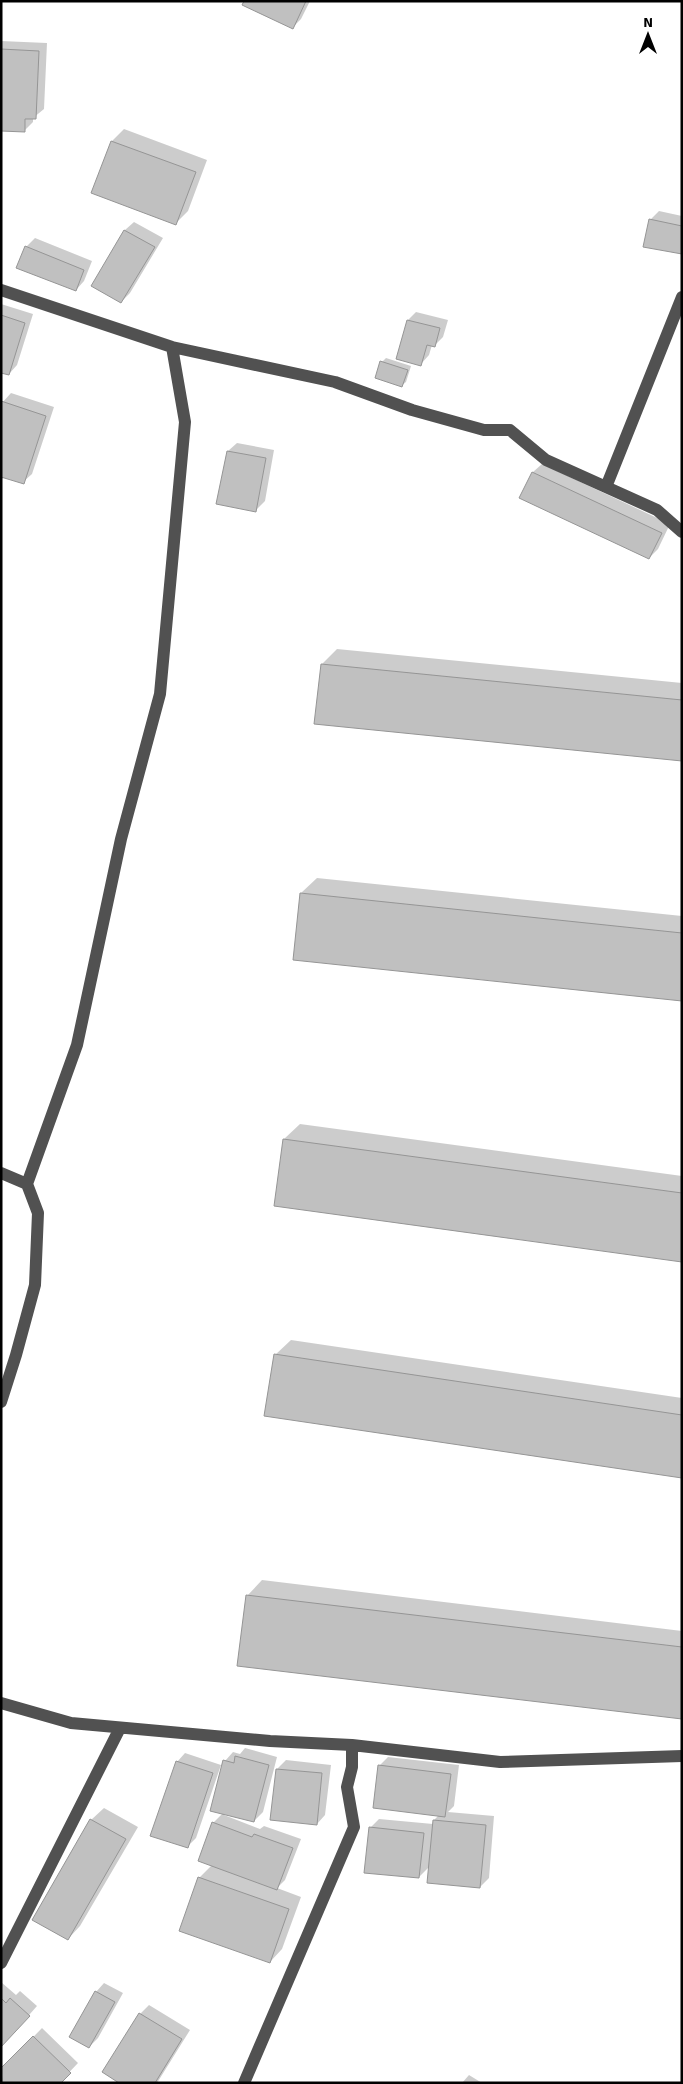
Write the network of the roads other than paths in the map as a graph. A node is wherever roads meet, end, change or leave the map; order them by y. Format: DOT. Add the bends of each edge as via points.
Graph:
graph roads {
  1 [pos="1,290"];
  2 [pos="682,297"];
  3 [pos="172,347"];
  4 [pos="606,487"];
  5 [pos="682,532"];
  6 [pos="1,1172"];
  7 [pos="27,1184"];
  8 [pos="1,1402"];
  9 [pos="1,1703"];
  10 [pos="120,1728"];
  11 [pos="352,1745"];
  12 [pos="682,1756"];
  13 [pos="1,1962"];
  14 [pos="244,2083"];
  1 -- 3 [label="street"];
  2 -- 4 [label="street"];
  3 -- 4 [label="street" via="335,382 412,410 484,430 510,430 546,460"];
  3 -- 7 [label="street" via="185,422 160,694 121,839 77,1045"];
  4 -- 5 [label="street" via="657,510"];
  6 -- 7 [label="street"];
  7 -- 8 [label="street" via="38,1213 35,1285"];
  9 -- 10 [label="street" via="71,1723"];
  10 -- 11 [label="street"];
  10 -- 13 [label="street"];
  11 -- 12 [label="street" via="500,1762"];
  11 -- 14 [label="street" via="352,1767 347,1787 354,1827"];
}
